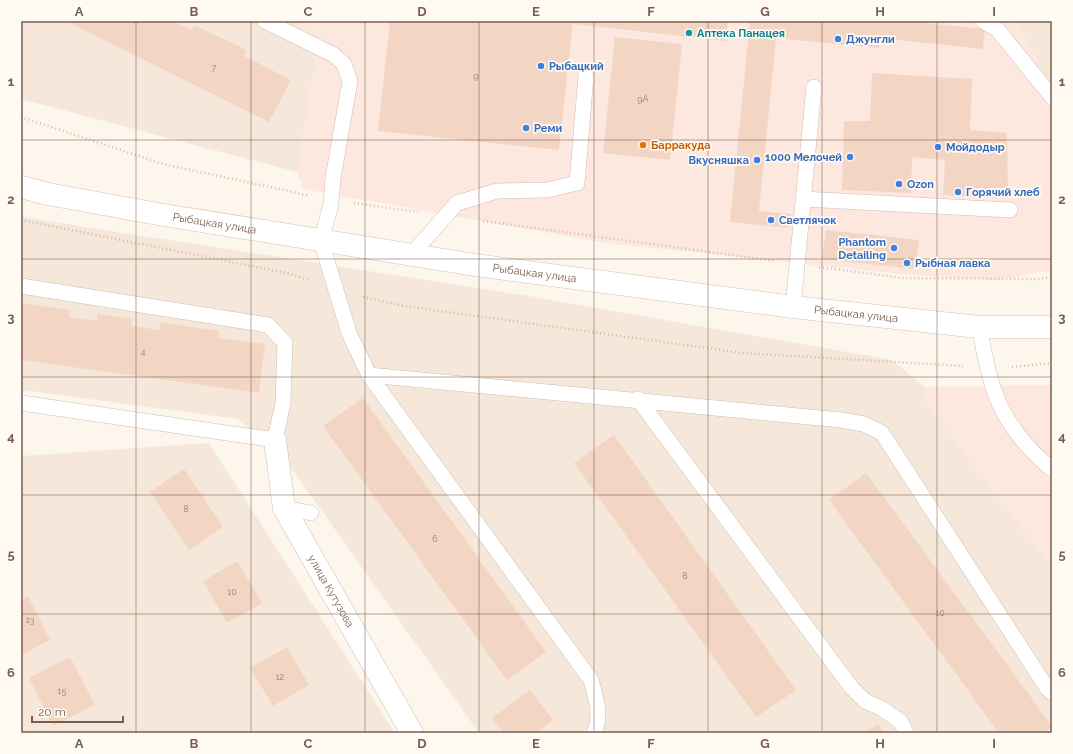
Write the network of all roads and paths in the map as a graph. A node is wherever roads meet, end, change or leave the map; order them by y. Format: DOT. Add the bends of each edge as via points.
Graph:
graph roads {
  1 [pos="265,21"];
  2 [pos="983,21"];
  3 [pos="586,76"];
  4 [pos="814,87"];
  5 [pos="1052,97"];
  6 [pos="21,117"];
  7 [pos="21,187"];
  8 [pos="803,199"];
  9 [pos="332,200"];
  10 [pos="1010,210"];
  11 [pos="446,216"];
  12 [pos="21,220"];
  13 [pos="321,241"];
  14 [pos="411,255"];
  15 [pos="797,264"];
  16 [pos="1052,277"];
  17 [pos="21,286"];
  18 [pos="336,290"];
  19 [pos="792,307"];
  20 [pos="1052,326"];
  21 [pos="979,327"];
  22 [pos="1052,363"];
  23 [pos="989,369"];
  24 [pos="369,375"];
  25 [pos="638,399"];
  26 [pos="21,403"];
  27 [pos="275,440"];
  28 [pos="1052,469"];
  29 [pos="284,508"];
  30 [pos="311,513"];
  31 [pos="1052,692"];
  32 [pos="412,733"];
  33 [pos="594,733"];
  34 [pos="906,733"];
  1 -- 9 [label="lane" via="334,55 344,64 350,81 333,178"];
  2 -- 5 [label="lane" via="997,29"];
  3 -- 11 [label="lane" via="577,184 547,190 497,191 457,203"];
  4 -- 8 [label="lane"];
  6 -- 9 [label="path" via="164,164"];
  7 -- 13 [label="main road, Рыбацкая улица" via="48,194"];
  8 -- 10 [label="lane"];
  8 -- 15 [label="lane"];
  9 -- 11 [label="path"];
  9 -- 13 [label="lane"];
  11 -- 14 [label="lane"];
  11 -- 15 [label="path"];
  12 -- 18 [label="path" via="291,274"];
  13 -- 14 [label="main road, Рыбацкая улица"];
  13 -- 18 [label="lane"];
  14 -- 19 [label="main road, Рыбацкая улица"];
  15 -- 16 [label="path" via="903,278"];
  15 -- 19 [label="lane"];
  17 -- 27 [label="lane" via="268,325 285,343 283,403"];
  18 -- 23 [label="path" via="404,306 743,353"];
  18 -- 24 [label="lane" via="349,333"];
  19 -- 21 [label="main road, Рыбацкая улица"];
  20 -- 21 [label="main road, Рыбацкая улица"];
  21 -- 23 [label="lane"];
  22 -- 23 [label="path"];
  23 -- 28 [label="lane" via="995,394 1011,424 1035,455"];
  24 -- 25 [label="lane"];
  24 -- 33 [label="lane" via="591,680 597,702 597,726"];
  25 -- 31 [label="lane" via="841,420 864,424 882,433"];
  25 -- 34 [label="lane" via="851,688 865,701 882,708 901,722"];
  26 -- 27 [label="lane"];
  27 -- 29 [label="main road, улица Кутузова"];
  29 -- 30 [label="lane"];
  29 -- 32 [label="main road, улица Кутузова"];
}
